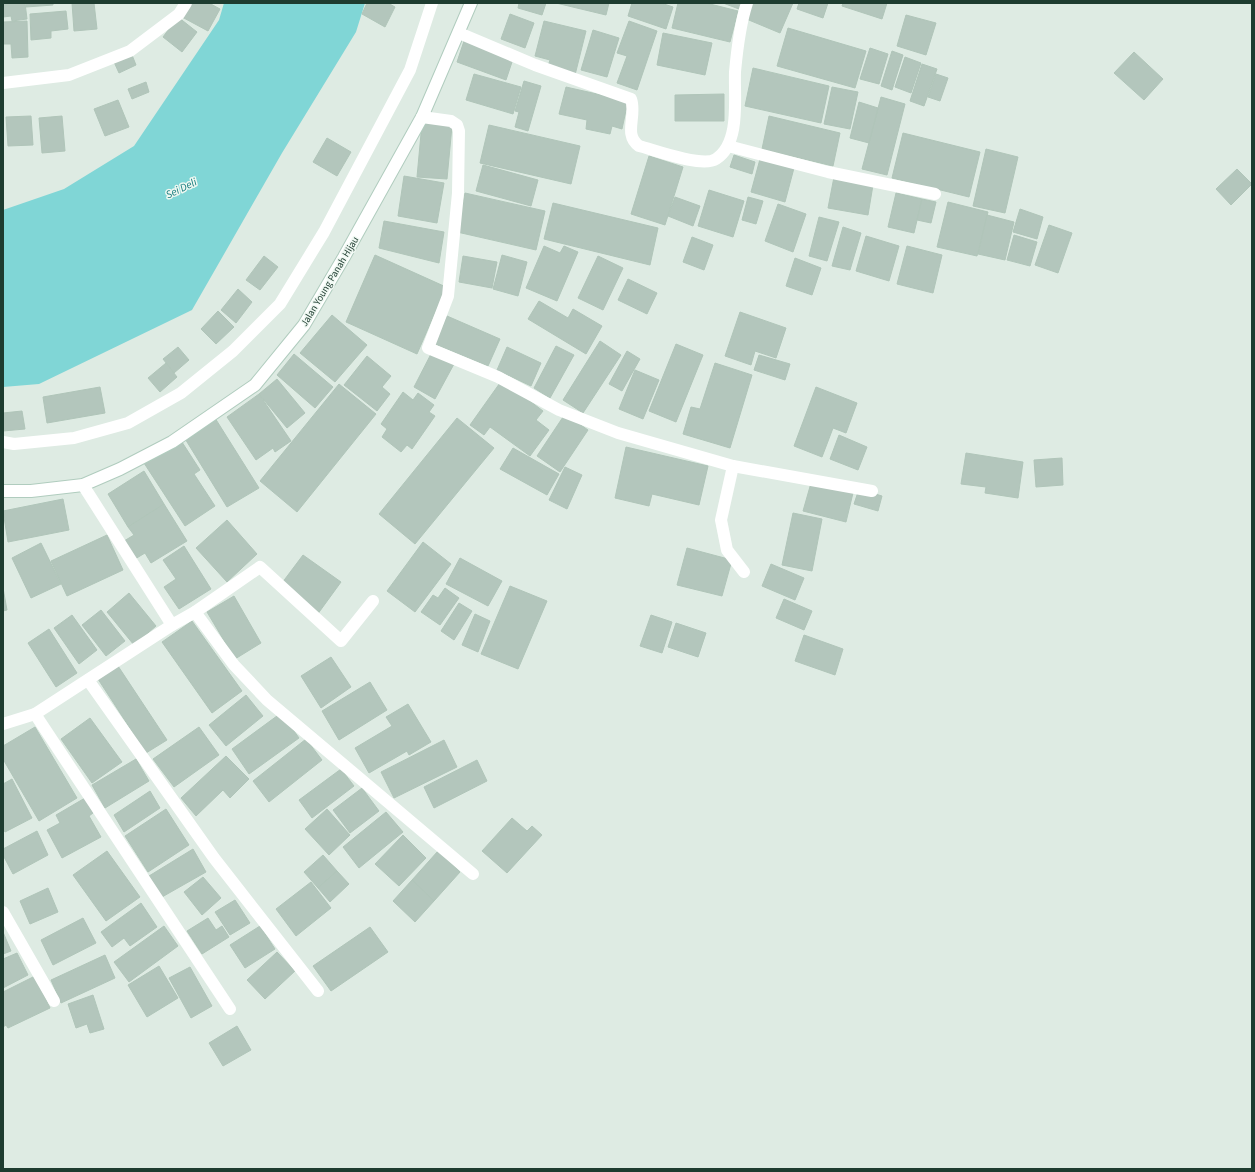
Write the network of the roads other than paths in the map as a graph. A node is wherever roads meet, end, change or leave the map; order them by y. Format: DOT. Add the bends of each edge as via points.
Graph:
graph roads {
  1 [pos="186,3"];
  2 [pos="432,3"];
  3 [pos="471,3"];
  4 [pos="747,3"];
  5 [pos="460,33"];
  6 [pos="3,83"];
  7 [pos="422,117"];
  8 [pos="728,146"];
  9 [pos="935,194"];
  10 [pos="3,442"];
  11 [pos="733,466"];
  12 [pos="83,485"];
  13 [pos="3,491"];
  14 [pos="872,491"];
  15 [pos="744,572"];
  16 [pos="373,600"];
  17 [pos="195,612"];
  18 [pos="172,625"];
  19 [pos="88,680"];
  20 [pos="35,714"];
  21 [pos="3,724"];
  22 [pos="473,874"];
  23 [pos="3,912"];
  24 [pos="318,991"];
  25 [pos="54,1001"];
  26 [pos="230,1009"];
  1 -- 6 [label="street" via="179,14 130,51 69,75"];
  2 -- 10 [label="street" via="410,70 324,232 280,304 233,351 181,393 128,423 74,438 14,444"];
  3 -- 5 [label="street, Jalan Young Panah Hijau"];
  4 -- 8 [label="street" via="736,72 734,124"];
  5 -- 7 [label="street, Jalan Young Panah Hijau"];
  5 -- 8 [label="street" via="535,65 631,99 634,106 630,137 638,146 699,162 716,159"];
  7 -- 11 [label="street" via="451,121 457,125 459,131 458,194 448,296 428,348 498,377 559,410 618,433"];
  7 -- 12 [label="street, Jalan Young Panah Hijau" via="304,326 255,385 172,442"];
  8 -- 9 [label="street" via="828,172"];
  11 -- 14 [label="street"];
  11 -- 15 [label="street" via="721,520 728,550"];
  12 -- 13 [label="street, Jalan Young Panah Hijau" via="31,491"];
  12 -- 18 [label="street"];
  16 -- 17 [label="street" via="341,641 260,567"];
  17 -- 18 [label="street"];
  17 -- 22 [label="street" via="234,665 267,700"];
  18 -- 19 [label="street"];
  19 -- 20 [label="street"];
  19 -- 24 [label="street" via="214,858"];
  20 -- 21 [label="street"];
  20 -- 26 [label="street"];
  23 -- 25 [label="street"];
}
